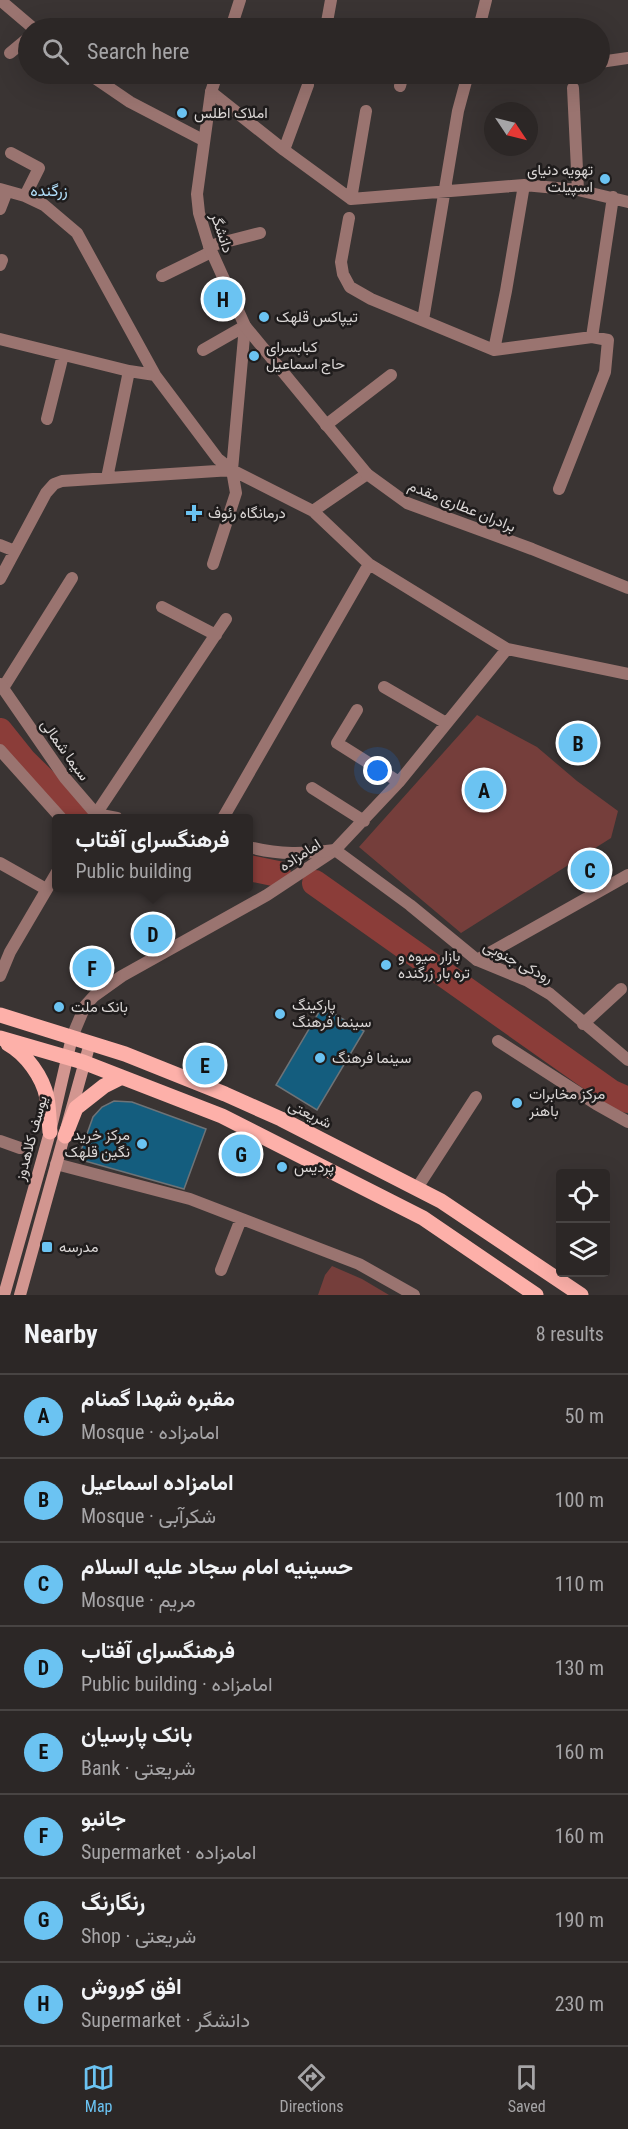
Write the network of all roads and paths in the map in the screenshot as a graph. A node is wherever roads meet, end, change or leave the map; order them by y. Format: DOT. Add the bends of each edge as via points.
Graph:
graph roads {
  1 [pos="0,0"];
  2 [pos="240,0"];
  3 [pos="331,0"];
  4 [pos="486,0"];
  5 [pos="21,18"];
  6 [pos="234,18"];
  7 [pos="328,18"];
  8 [pos="482,18"];
  9 [pos="18,46"];
  10 [pos="10,53"];
  11 [pos="628,58"];
  12 [pos="610,61"];
  13 [pos="103,84"];
  14 [pos="214,84"];
  15 [pos="465,84"];
  16 [pos="308,86"];
  17 [pos="573,88"];
  18 [pos="211,92"];
  19 [pos="366,111"];
  20 [pos="203,140"];
  21 [pos="284,150"];
  22 [pos="11,153"];
  23 [pos="524,185"];
  24 [pos="4,190"];
  25 [pos="578,190"];
  26 [pos="444,192"];
  27 [pos="25,196"];
  28 [pos="613,197"];
  29 [pos="351,199"];
  30 [pos="628,202"];
  31 [pos="0,209"];
  32 [pos="349,218"];
  33 [pos="260,233"];
  34 [pos="210,249"];
  35 [pos="162,276"];
  36 [pos="423,320"];
  37 [pos="245,326"];
  38 [pos="592,337"];
  39 [pos="0,339"];
  40 [pos="203,350"];
  41 [pos="494,350"];
  42 [pos="63,355"];
  43 [pos="129,371"];
  44 [pos="155,375"];
  45 [pos="391,375"];
  46 [pos="47,419"];
  47 [pos="326,424"];
  48 [pos="232,470"];
  49 [pos="366,474"];
  50 [pos="106,478"];
  51 [pos="559,489"];
  52 [pos="313,511"];
  53 [pos="0,545"];
  54 [pos="15,551"];
  55 [pos="213,564"];
  56 [pos="369,564"];
  57 [pos="72,578"];
  58 [pos="0,579"];
  59 [pos="628,588"];
  60 [pos="162,607"];
  61 [pos="226,619"];
  62 [pos="216,635"];
  63 [pos="507,648"];
  64 [pos="628,674"];
  65 [pos="2,686"];
  66 [pos="384,687"];
  67 [pos="357,710"];
  68 [pos="446,723"];
  69 [pos="0,750"];
  70 [pos="399,782"];
  71 [pos="312,788"];
  72 [pos="58,814"];
  73 [pos="96,814"];
  74 [pos="226,814"];
  75 [pos="364,821"];
  76 [pos="253,848"];
  77 [pos="335,850"];
  78 [pos="0,862"];
  79 [pos="628,875"];
  80 [pos="52,880"];
  81 [pos="46,890"];
  82 [pos="477,960"];
  83 [pos="0,976"];
  84 [pos="621,988"];
  85 [pos="0,1015"];
  86 [pos="583,1024"];
  87 [pos="72,1037"];
  88 [pos="0,1039"];
  89 [pos="498,1041"];
  90 [pos="90,1043"];
  91 [pos="68,1058"];
  92 [pos="628,1059"];
  93 [pos="83,1062"];
  94 [pos="122,1077"];
  95 [pos="476,1097"];
  96 [pos="628,1122"];
  97 [pos="57,1134"];
  98 [pos="0,1141"];
  99 [pos="20,1148"];
  100 [pos="56,1164"];
  101 [pos="417,1188"];
  102 [pos="241,1219"];
  103 [pos="222,1270"];
  104 [pos="4,1295"];
  105 [pos="20,1295"];
  106 [pos="414,1295"];
  107 [pos="537,1295"];
  108 [pos="581,1295"];
  1 -- 5 [label="street"];
  2 -- 6 [label="street"];
  3 -- 7 [label="street"];
  4 -- 8 [label="street"];
  9 -- 10 [label="street"];
  11 -- 12 [label="street"];
  13 -- 20 [label="street"];
  14 -- 18 [label="street, دانشگر"];
  15 -- 26 [label="street"];
  16 -- 21 [label="street"];
  17 -- 25 [label="street"];
  18 -- 20 [label="street, دانشگر"];
  18 -- 21 [label="street"];
  19 -- 29 [label="street"];
  20 -- 34 [label="street, دانشگر" via="196,194"];
  21 -- 29 [label="street"];
  22 -- 27 [label="street" via="39,168"];
  23 -- 25 [label="street"];
  23 -- 26 [label="street"];
  23 -- 41 [label="street"];
  24 -- 27 [label="street"];
  24 -- 31 [label="street"];
  25 -- 28 [label="street"];
  26 -- 29 [label="street"];
  26 -- 36 [label="street"];
  27 -- 44 [label="street" via="44,205 77,233"];
  28 -- 30 [label="street"];
  28 -- 38 [label="street"];
  32 -- 36 [label="street" via="340,262 350,287"];
  33 -- 34 [label="street"];
  34 -- 35 [label="street"];
  34 -- 37 [label="street, دانشگر"];
  36 -- 41 [label="street"];
  37 -- 40 [label="street"];
  37 -- 47 [label="street, برادران عطاری مقدم"];
  37 -- 48 [label="street, دانشگر"];
  38 -- 41 [label="street"];
  38 -- 51 [label="street" via="608,340 605,372"];
  39 -- 42 [label="street"];
  42 -- 43 [label="street"];
  42 -- 46 [label="street"];
  43 -- 44 [label="street"];
  43 -- 50 [label="street"];
  44 -- 48 [label="street" via="218,459"];
  45 -- 47 [label="street"];
  47 -- 49 [label="street, برادران عطاری مقدم"];
  48 -- 50 [label="street"];
  48 -- 52 [label="street"];
  48 -- 55 [label="street, دانشگر" via="236,494"];
  49 -- 52 [label="street"];
  49 -- 59 [label="street, برادران عطاری مقدم" via="407,503"];
  50 -- 54 [label="street" via="54,484"];
  52 -- 56 [label="street"];
  53 -- 54 [label="street"];
  54 -- 58 [label="street"];
  56 -- 63 [label="street"];
  56 -- 74 [label="street"];
  57 -- 65 [label="street"];
  60 -- 62 [label="street"];
  61 -- 62 [label="street"];
  62 -- 73 [label="street"];
  63 -- 64 [label="street"];
  63 -- 68 [label="street, امامزاده"];
  65 -- 73 [label="street, سیما شمالی" via="65,778"];
  66 -- 68 [label="street"];
  67 -- 70 [label="street" via="337,743"];
  68 -- 70 [label="street, امامزاده"];
  69 -- 72 [label="street"];
  70 -- 75 [label="street, امامزاده"];
  71 -- 75 [label="street"];
  75 -- 77 [label="street, امامزاده"];
  76 -- 77 [label="street" via="301,854"];
  77 -- 82 [label="street, رودکی جنوبی"];
  77 -- 87 [label="street, امامزاده" via="267,895 122,976 85,1006"];
  78 -- 81 [label="street"];
  79 -- 82 [label="street"];
  80 -- 81 [label="street"];
  81 -- 83 [label="street"];
  82 -- 86 [label="street, رودکی جنوبی" via="550,994"];
  84 -- 86 [label="street"];
  85 -- 87 [label="main road, شریعتی"];
  86 -- 92 [label="street, رودکی جنوبی"];
  87 -- 90 [label="main road, شریعتی"];
  87 -- 91 [label="main road, یوسف کلاهدوز"];
  88 -- 91 [label="main road"];
  88 -- 97 [label="main road" via="18,1049 42,1081"];
  89 -- 96 [label="street"];
  90 -- 93 [label="main road, یوسف کلاهدوز"];
  90 -- 101 [label="main road, شریعتی" via="225,1094"];
  91 -- 93 [label="main road"];
  91 -- 97 [label="main road, یوسف کلاهدوز"];
  93 -- 94 [label="main road"];
  93 -- 97 [label="main road, یوسف کلاهدوز"];
  94 -- 97 [label="main road" via="76,1108"];
  94 -- 107 [label="main road" via="222,1116 423,1218"];
  95 -- 101 [label="street"];
  97 -- 100 [label="main road, یوسف کلاهدوز"];
  97 -- 104 [label="main road, یوسف کلاهدوز"];
  98 -- 99 [label="street"];
  100 -- 102 [label="street" via="190,1199"];
  100 -- 105 [label="main road, یوسف کلاهدوز"];
  101 -- 108 [label="main road, شریعتی"];
  102 -- 103 [label="street"];
  102 -- 106 [label="street" via="359,1264"];
}
